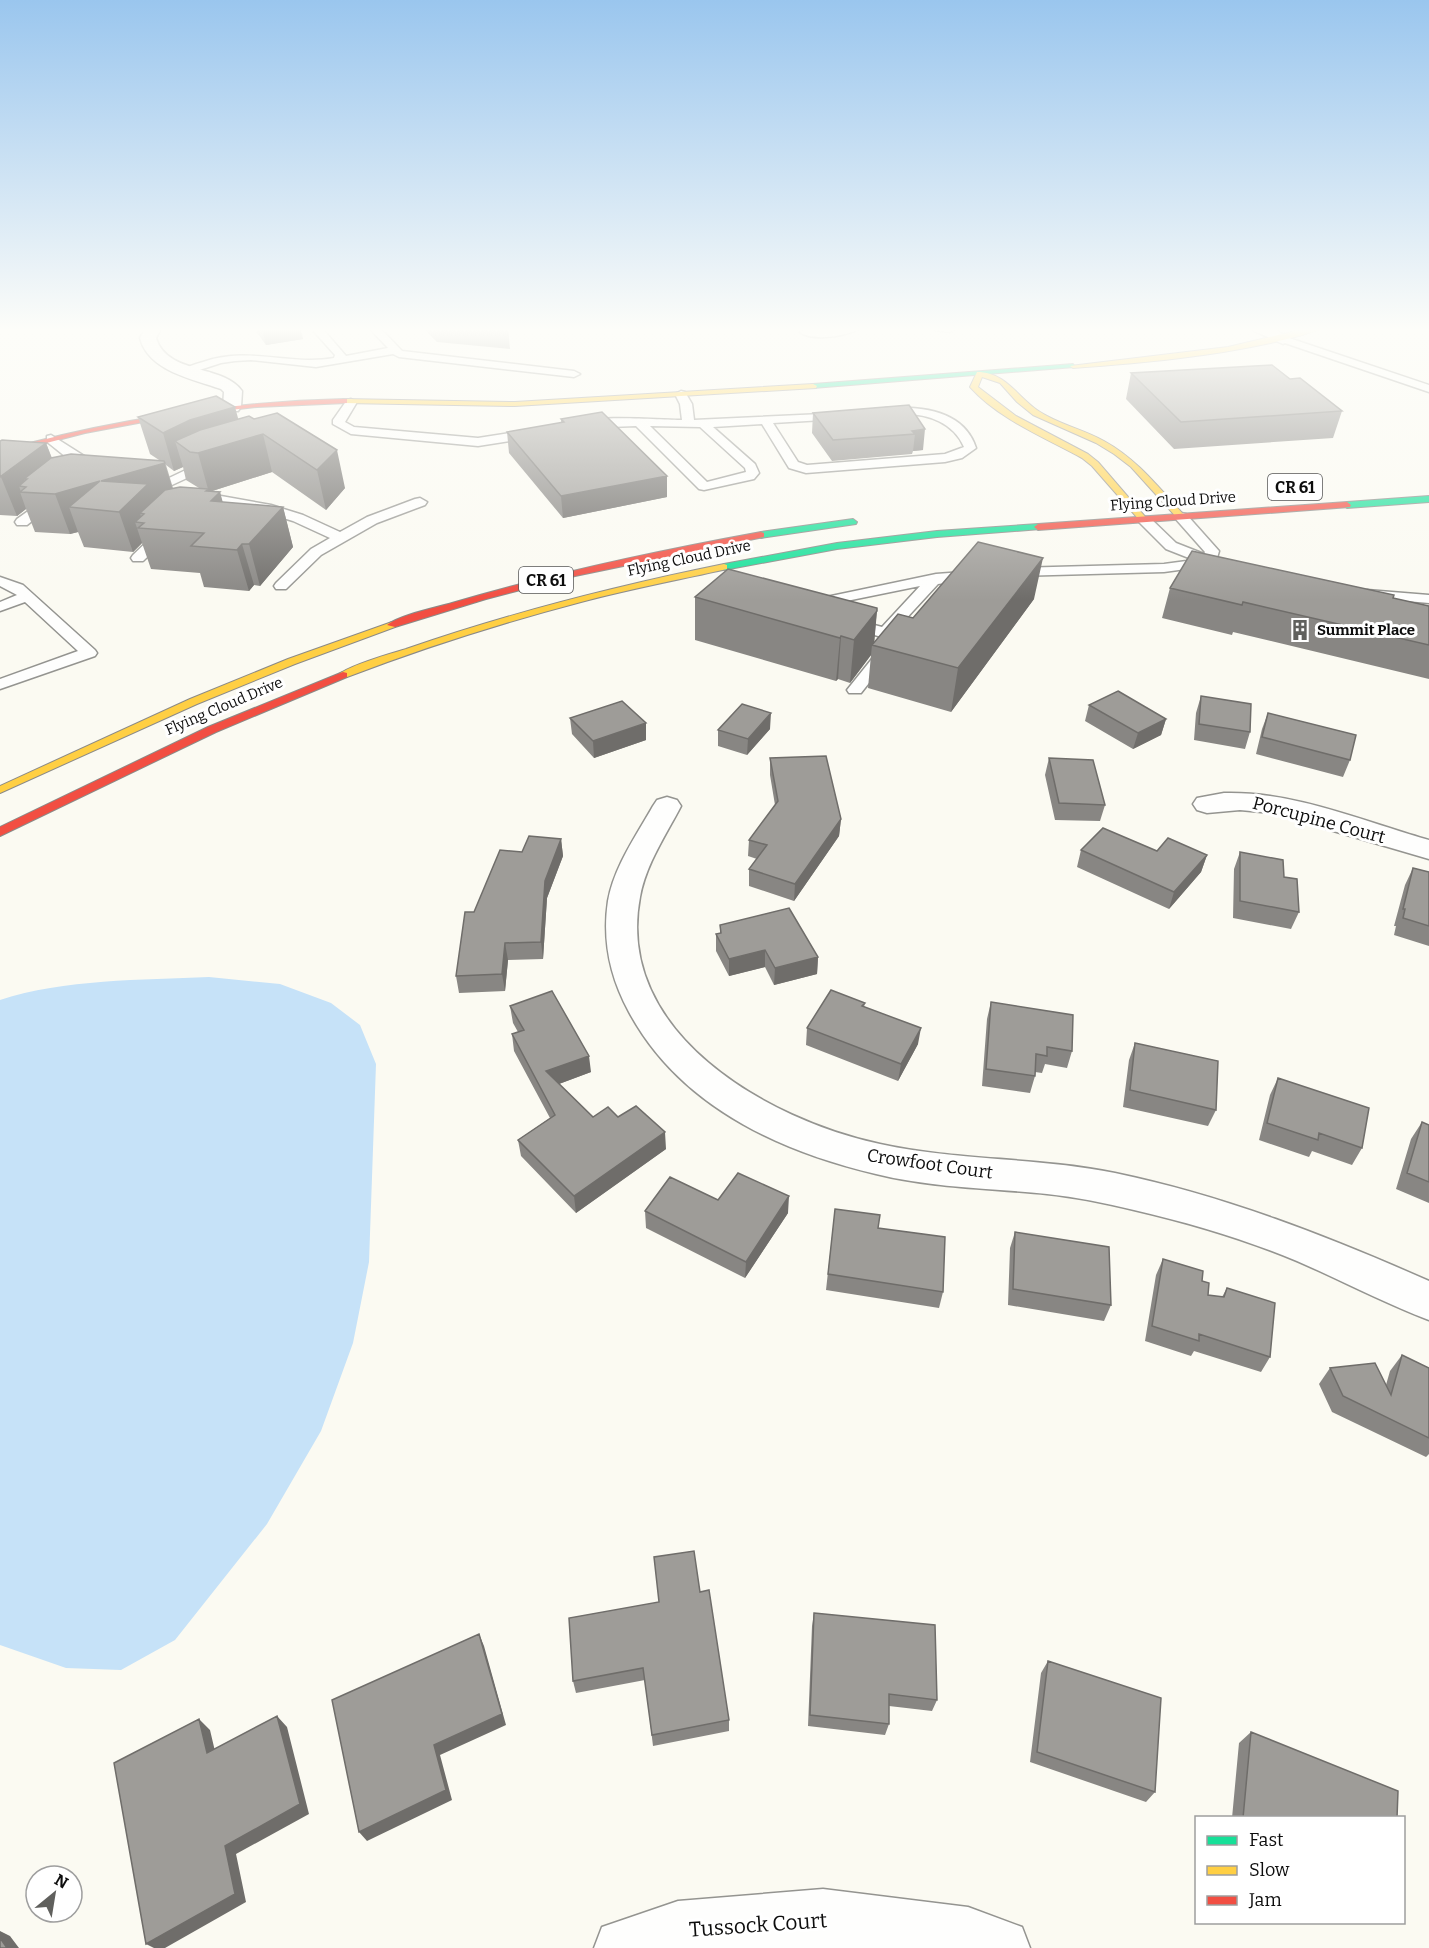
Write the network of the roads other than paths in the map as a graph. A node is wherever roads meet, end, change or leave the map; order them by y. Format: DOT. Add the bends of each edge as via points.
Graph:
graph roads {
  1 [pos="155,418"];
  2 [pos="340,418"];
  3 [pos="687,418"];
  4 [pos="807,418"];
  5 [pos="910,418"];
  6 [pos="925,418"];
  7 [pos="941,418"];
  8 [pos="1011,418"];
  9 [pos="1047,418"];
  10 [pos="766,422"];
  11 [pos="640,423"];
  12 [pos="687,424"];
  13 [pos="703,424"];
  14 [pos="916,425"];
  15 [pos="566,427"];
  16 [pos="937,430"];
  17 [pos="543,431"];
  18 [pos="51,439"];
  19 [pos="949,446"];
  20 [pos="933,448"];
  21 [pos="0,453"];
  22 [pos="228,457"];
  23 [pos="921,460"];
  24 [pos="95,482"];
  25 [pos="61,492"];
  26 [pos="1184,494"];
  27 [pos="1162,496"];
  28 [pos="1126,498"];
  29 [pos="1429,499"];
  30 [pos="228,500"];
  31 [pos="1105,500"];
  32 [pos="420,502"];
  33 [pos="214,511"];
  34 [pos="1181,517"];
  35 [pos="865,520"];
  36 [pos="1144,520"];
  37 [pos="22,522"];
  38 [pos="180,523"];
  39 [pos="340,538"];
  40 [pos="138,558"];
  41 [pos="1215,563"];
  42 [pos="936,578"];
  43 [pos="0,581"];
  44 [pos="280,586"];
  45 [pos="1354,593"];
  46 [pos="27,596"];
  47 [pos="1429,599"];
  48 [pos="0,607"];
  49 [pos="885,633"];
  50 [pos="0,684"];
  51 [pos="855,690"];
  52 [pos="0,790"];
  53 [pos="1207,804"];
  54 [pos="668,806"];
  55 [pos="0,832"];
  56 [pos="1429,850"];
  57 [pos="1429,1301"];
  58 [pos="623,1948"];
  59 [pos="1001,1948"];
  1 -- 18 [label="street"];
  2 -- 17 [label="lane" via="344,428 351,430 478,442"];
  3 -- 12 [label="lane"];
  4 -- 10 [label="lane"];
  5 -- 14 [label="lane"];
  6 -- 16 [label="lane"];
  7 -- 23 [label="lane" via="956,427 970,448 958,455"];
  8 -- 28 [label="street" via="1085,456"];
  9 -- 27 [label="street" via="1117,452"];
  10 -- 13 [label="lane"];
  10 -- 23 [label="lane" via="789,460 798,467"];
  11 -- 12 [label="lane"];
  11 -- 13 [label="lane" via="705,486 750,476 751,467"];
  11 -- 15 [label="lane" via="600,422"];
  12 -- 13 [label="lane"];
  18 -- 21 [label="street"];
  18 -- 24 [label="lane" via="86,464 111,475"];
  19 -- 23 [label="lane" via="944,453"];
  20 -- 23 [label="lane" via="934,452"];
  22 -- 30 [label="lane" via="149,486"];
  25 -- 37 [label="lane"];
  26 -- 27 [label="street, Flying Cloud Drive"];
  27 -- 28 [label="street, Flying Cloud Drive"];
  27 -- 34 [label="street"];
  28 -- 31 [label="street, Flying Cloud Drive"];
  28 -- 36 [label="street"];
  29 -- 34 [label="street, Flying Cloud Drive / CR 61"];
  30 -- 33 [label="lane"];
  30 -- 39 [label="lane" via="266,507"];
  32 -- 39 [label="lane" via="372,520"];
  34 -- 36 [label="street, Flying Cloud Drive / CR 61"];
  34 -- 41 [label="lane" via="1212,551"];
  35 -- 52 [label="street, Flying Cloud Drive / CR 61" via="718,542 549,579 401,622 124,730"];
  36 -- 41 [label="lane" via="1171,546"];
  36 -- 55 [label="street, Flying Cloud Drive / CR 61" via="937,534 848,545 674,576 564,603 451,636 290,695 133,764"];
  38 -- 40 [label="lane" via="171,525"];
  39 -- 44 [label="lane" via="316,552"];
  41 -- 42 [label="lane"];
  42 -- 49 [label="lane"];
  42 -- 49 [label="lane" via="793,608"];
  43 -- 46 [label="lane"];
  45 -- 47 [label="lane"];
  46 -- 48 [label="lane"];
  46 -- 50 [label="lane" via="89,653"];
  49 -- 51 [label="lane" via="883,655"];
  53 -- 56 [label="street, Porcupine Court" via="1228,800 1261,802"];
  54 -- 57 [label="street, Crowfoot Court" via="637,860 624,899 620,940 631,984 655,1030 694,1071 745,1109 809,1139 879,1160 1071,1181 1188,1207 1309,1246"];
  58 -- 59 [label="street, Tussock Court" via="678,1930 823,1918 968,1936"];
}
